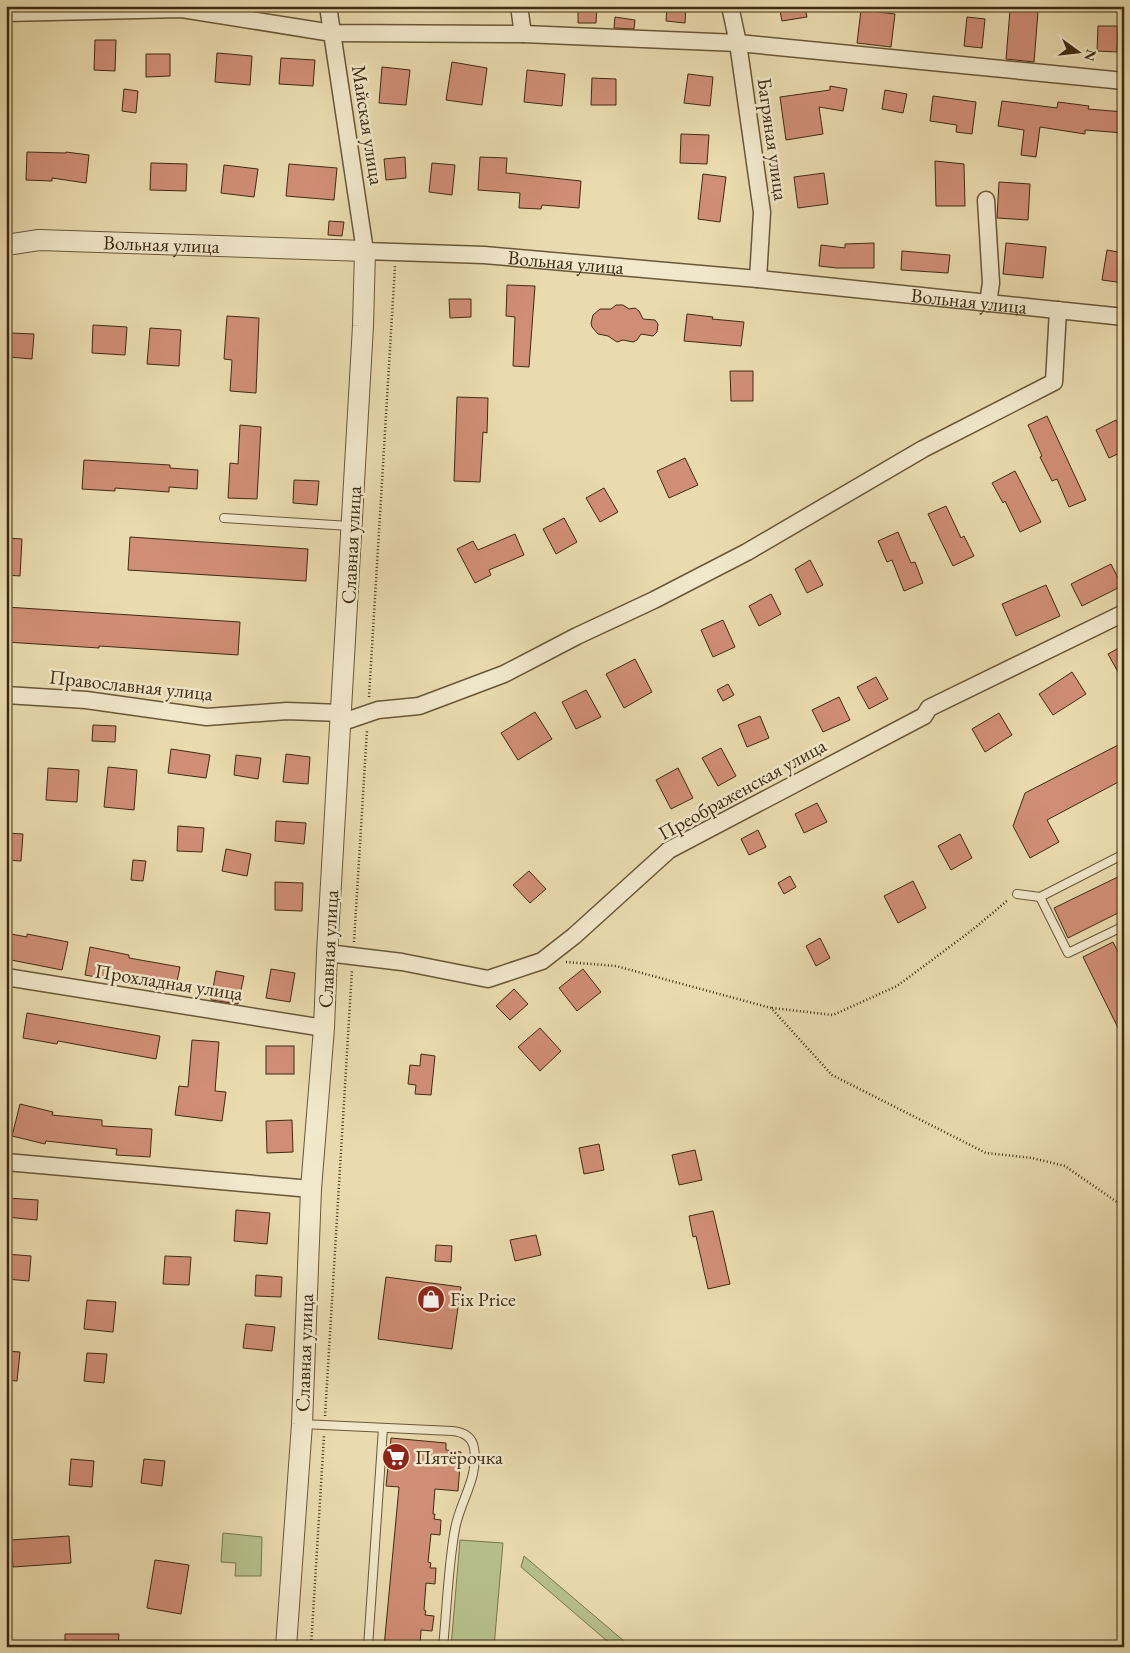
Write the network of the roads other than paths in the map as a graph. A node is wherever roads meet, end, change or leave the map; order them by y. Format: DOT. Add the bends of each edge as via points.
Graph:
graph roads {
  1 [pos="328,6"];
  2 [pos="519,6"];
  3 [pos="730,6"];
  4 [pos="182,8"];
  5 [pos="6,13"];
  6 [pos="332,33"];
  7 [pos="523,34"];
  8 [pos="738,43"];
  9 [pos="1124,81"];
  10 [pos="986,200"];
  11 [pos="6,245"];
  12 [pos="365,251"];
  13 [pos="758,279"];
  14 [pos="988,303"];
  15 [pos="1058,310"];
  16 [pos="1124,317"];
  17 [pos="224,518"];
  18 [pos="352,526"];
  19 [pos="1124,613"];
  20 [pos="6,694"];
  21 [pos="340,718"];
  22 [pos="1124,854"];
  23 [pos="1017,894"];
  24 [pos="1040,897"];
  25 [pos="1124,926"];
  26 [pos="327,953"];
  27 [pos="6,977"];
  28 [pos="324,1028"];
  29 [pos="6,1162"];
  30 [pos="311,1189"];
  31 [pos="302,1424"];
  32 [pos="383,1428"];
  33 [pos="443,1645"];
  34 [pos="286,1647"];
  35 [pos="368,1647"];
  1 -- 6 [label="street, Майская улица"];
  2 -- 7 [label="street"];
  3 -- 8 [label="street, Багряная улица"];
  4 -- 5 [label="street"];
  4 -- 6 [label="street"];
  6 -- 7 [label="street"];
  6 -- 12 [label="street, Майская улица"];
  7 -- 8 [label="street"];
  8 -- 9 [label="street"];
  8 -- 13 [label="street, Багряная улица" via="762,212"];
  10 -- 14 [label="street" via="991,283"];
  11 -- 12 [label="street, Вольная улица" via="39,240"];
  12 -- 13 [label="street, Вольная улица" via="484,255"];
  12 -- 18 [label="street, Славная улица"];
  13 -- 14 [label="street, Вольная улица"];
  14 -- 15 [label="street, Вольная улица"];
  15 -- 16 [label="street, Вольная улица"];
  15 -- 21 [label="street" via="1054,382 923,449 747,552 504,674 418,706"];
  17 -- 18 [label="lane"];
  18 -- 21 [label="street, Славная улица"];
  19 -- 26 [label="street, Преображенская улица" via="929,708 924,716 669,850 542,961 488,979 402,962"];
  20 -- 21 [label="street, Православная улица" via="86,700 207,717 287,711"];
  21 -- 26 [label="street, Славная улица"];
  22 -- 24 [label="lane"];
  23 -- 24 [label="lane"];
  24 -- 25 [label="lane" via="1068,953"];
  26 -- 28 [label="street, Славная улица"];
  27 -- 28 [label="street, Прохладная улица"];
  28 -- 30 [label="street, Славная улица"];
  29 -- 30 [label="street"];
  30 -- 31 [label="street, Славная улица"];
  31 -- 32 [label="lane"];
  31 -- 34 [label="street, Славная улица"];
  32 -- 33 [label="lane" via="460,1432 466,1434 474,1448 471,1484 460,1510 453,1542"];
  32 -- 35 [label="lane"];
}
